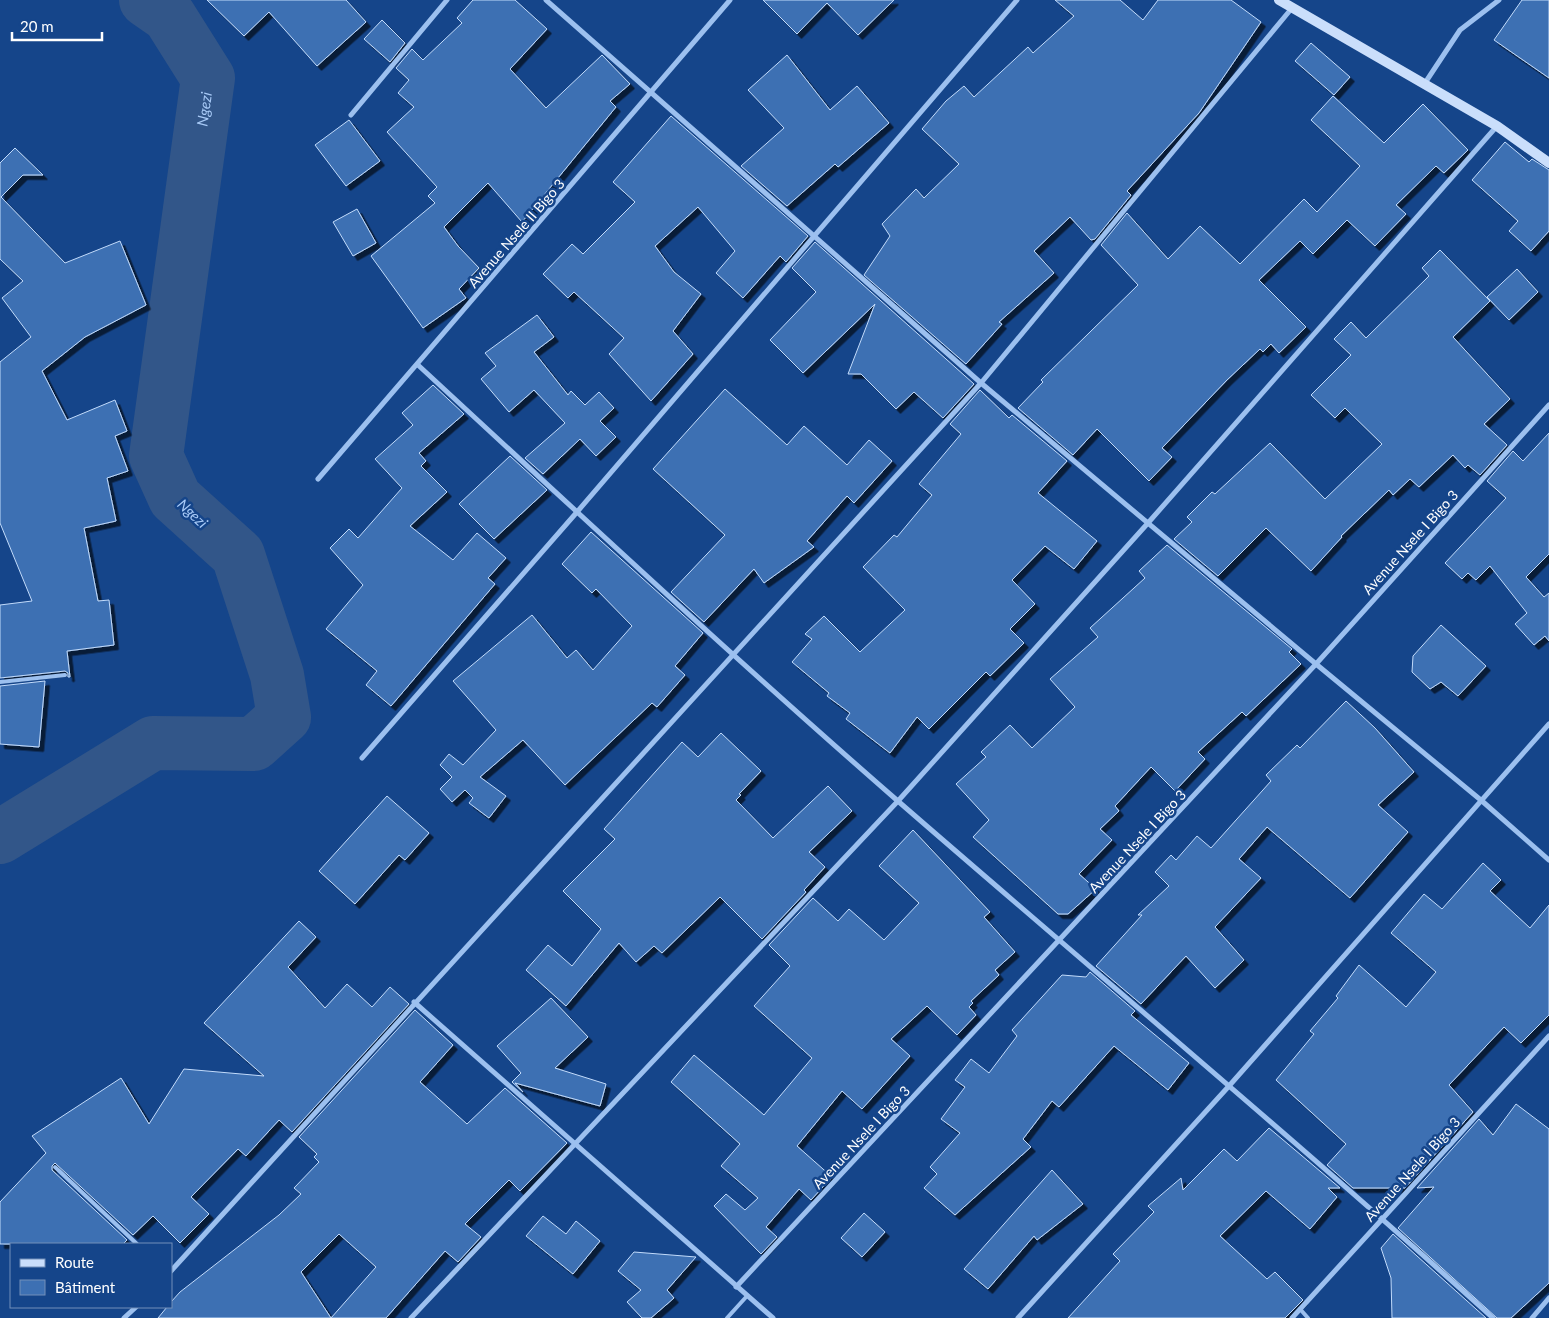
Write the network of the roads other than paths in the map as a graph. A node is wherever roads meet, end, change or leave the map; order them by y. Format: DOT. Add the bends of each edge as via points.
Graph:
graph roads {
  1 [pos="447,0"];
  2 [pos="546,0"];
  3 [pos="730,0"];
  4 [pos="1017,0"];
  5 [pos="1279,0"];
  6 [pos="1499,0"];
  7 [pos="1293,8"];
  8 [pos="1425,83"];
  9 [pos="651,93"];
  10 [pos="351,115"];
  11 [pos="1497,126"];
  12 [pos="1549,163"];
  13 [pos="813,237"];
  14 [pos="418,365"];
  15 [pos="981,383"];
  16 [pos="1549,405"];
  17 [pos="318,479"];
  18 [pos="577,512"];
  19 [pos="1148,523"];
  20 [pos="735,655"];
  21 [pos="1316,664"];
  22 [pos="65,675"];
  23 [pos="0,682"];
  24 [pos="1549,724"];
  25 [pos="362,758"];
  26 [pos="898,801"];
  27 [pos="1482,801"];
  28 [pos="1549,860"];
  29 [pos="1061,940"];
  30 [pos="414,1002"];
  31 [pos="1549,1036"];
  32 [pos="1229,1086"];
  33 [pos="575,1143"];
  34 [pos="56,1167"];
  35 [pos="1383,1218"];
  36 [pos="137,1243"];
  37 [pos="172,1270"];
  38 [pos="736,1287"];
  39 [pos="747,1296"];
  40 [pos="1549,1298"];
  41 [pos="135,1308"];
  42 [pos="1300,1309"];
  43 [pos="124,1318"];
  44 [pos="411,1318"];
  45 [pos="727,1318"];
  46 [pos="773,1318"];
  47 [pos="1018,1318"];
  48 [pos="1292,1318"];
  49 [pos="1308,1318"];
  50 [pos="1493,1318"];
  51 [pos="1532,1318"];
  1 -- 10 [label="street"];
  2 -- 9 [label="street"];
  3 -- 9 [label="street, Avenue Nsele II Bigo 3"];
  4 -- 13 [label="street"];
  5 -- 7 [label="street"];
  6 -- 8 [label="street" via="1460,30"];
  7 -- 8 [label="street"];
  7 -- 15 [label="street"];
  8 -- 11 [label="street"];
  9 -- 13 [label="street"];
  9 -- 14 [label="street, Avenue Nsele II Bigo 3"];
  11 -- 12 [label="street"];
  11 -- 19 [label="street"];
  13 -- 15 [label="street"];
  13 -- 18 [label="street"];
  14 -- 17 [label="street, Avenue Nsele II Bigo 3"];
  14 -- 18 [label="street"];
  15 -- 19 [label="street"];
  15 -- 20 [label="street"];
  16 -- 21 [label="street, Avenue Nsele I Bigo 3"];
  18 -- 20 [label="street"];
  18 -- 25 [label="street"];
  19 -- 21 [label="street"];
  19 -- 26 [label="street"];
  20 -- 26 [label="street"];
  20 -- 30 [label="street"];
  21 -- 27 [label="street"];
  21 -- 29 [label="street, Avenue Nsele I Bigo 3"];
  22 -- 23 [label="lane"];
  24 -- 27 [label="street"];
  26 -- 29 [label="street"];
  26 -- 33 [label="street"];
  27 -- 28 [label="street"];
  27 -- 32 [label="street"];
  29 -- 32 [label="street"];
  29 -- 38 [label="street, Avenue Nsele I Bigo 3"];
  30 -- 33 [label="street"];
  30 -- 37 [label="street"];
  31 -- 35 [label="street, Avenue Nsele I Bigo 3"];
  32 -- 35 [label="street"];
  32 -- 47 [label="street"];
  33 -- 38 [label="street"];
  33 -- 44 [label="street"];
  34 -- 36 [label="lane"];
  35 -- 42 [label="street, Avenue Nsele I Bigo 3"];
  35 -- 50 [label="street"];
  38 -- 39 [label="street"];
  39 -- 45 [label="lane"];
  39 -- 46 [label="street"];
  40 -- 51 [label="street"];
  41 -- 43 [label="street"];
  42 -- 48 [label="street, Avenue Nsele I Bigo 3"];
  42 -- 49 [label="lane"];
}
